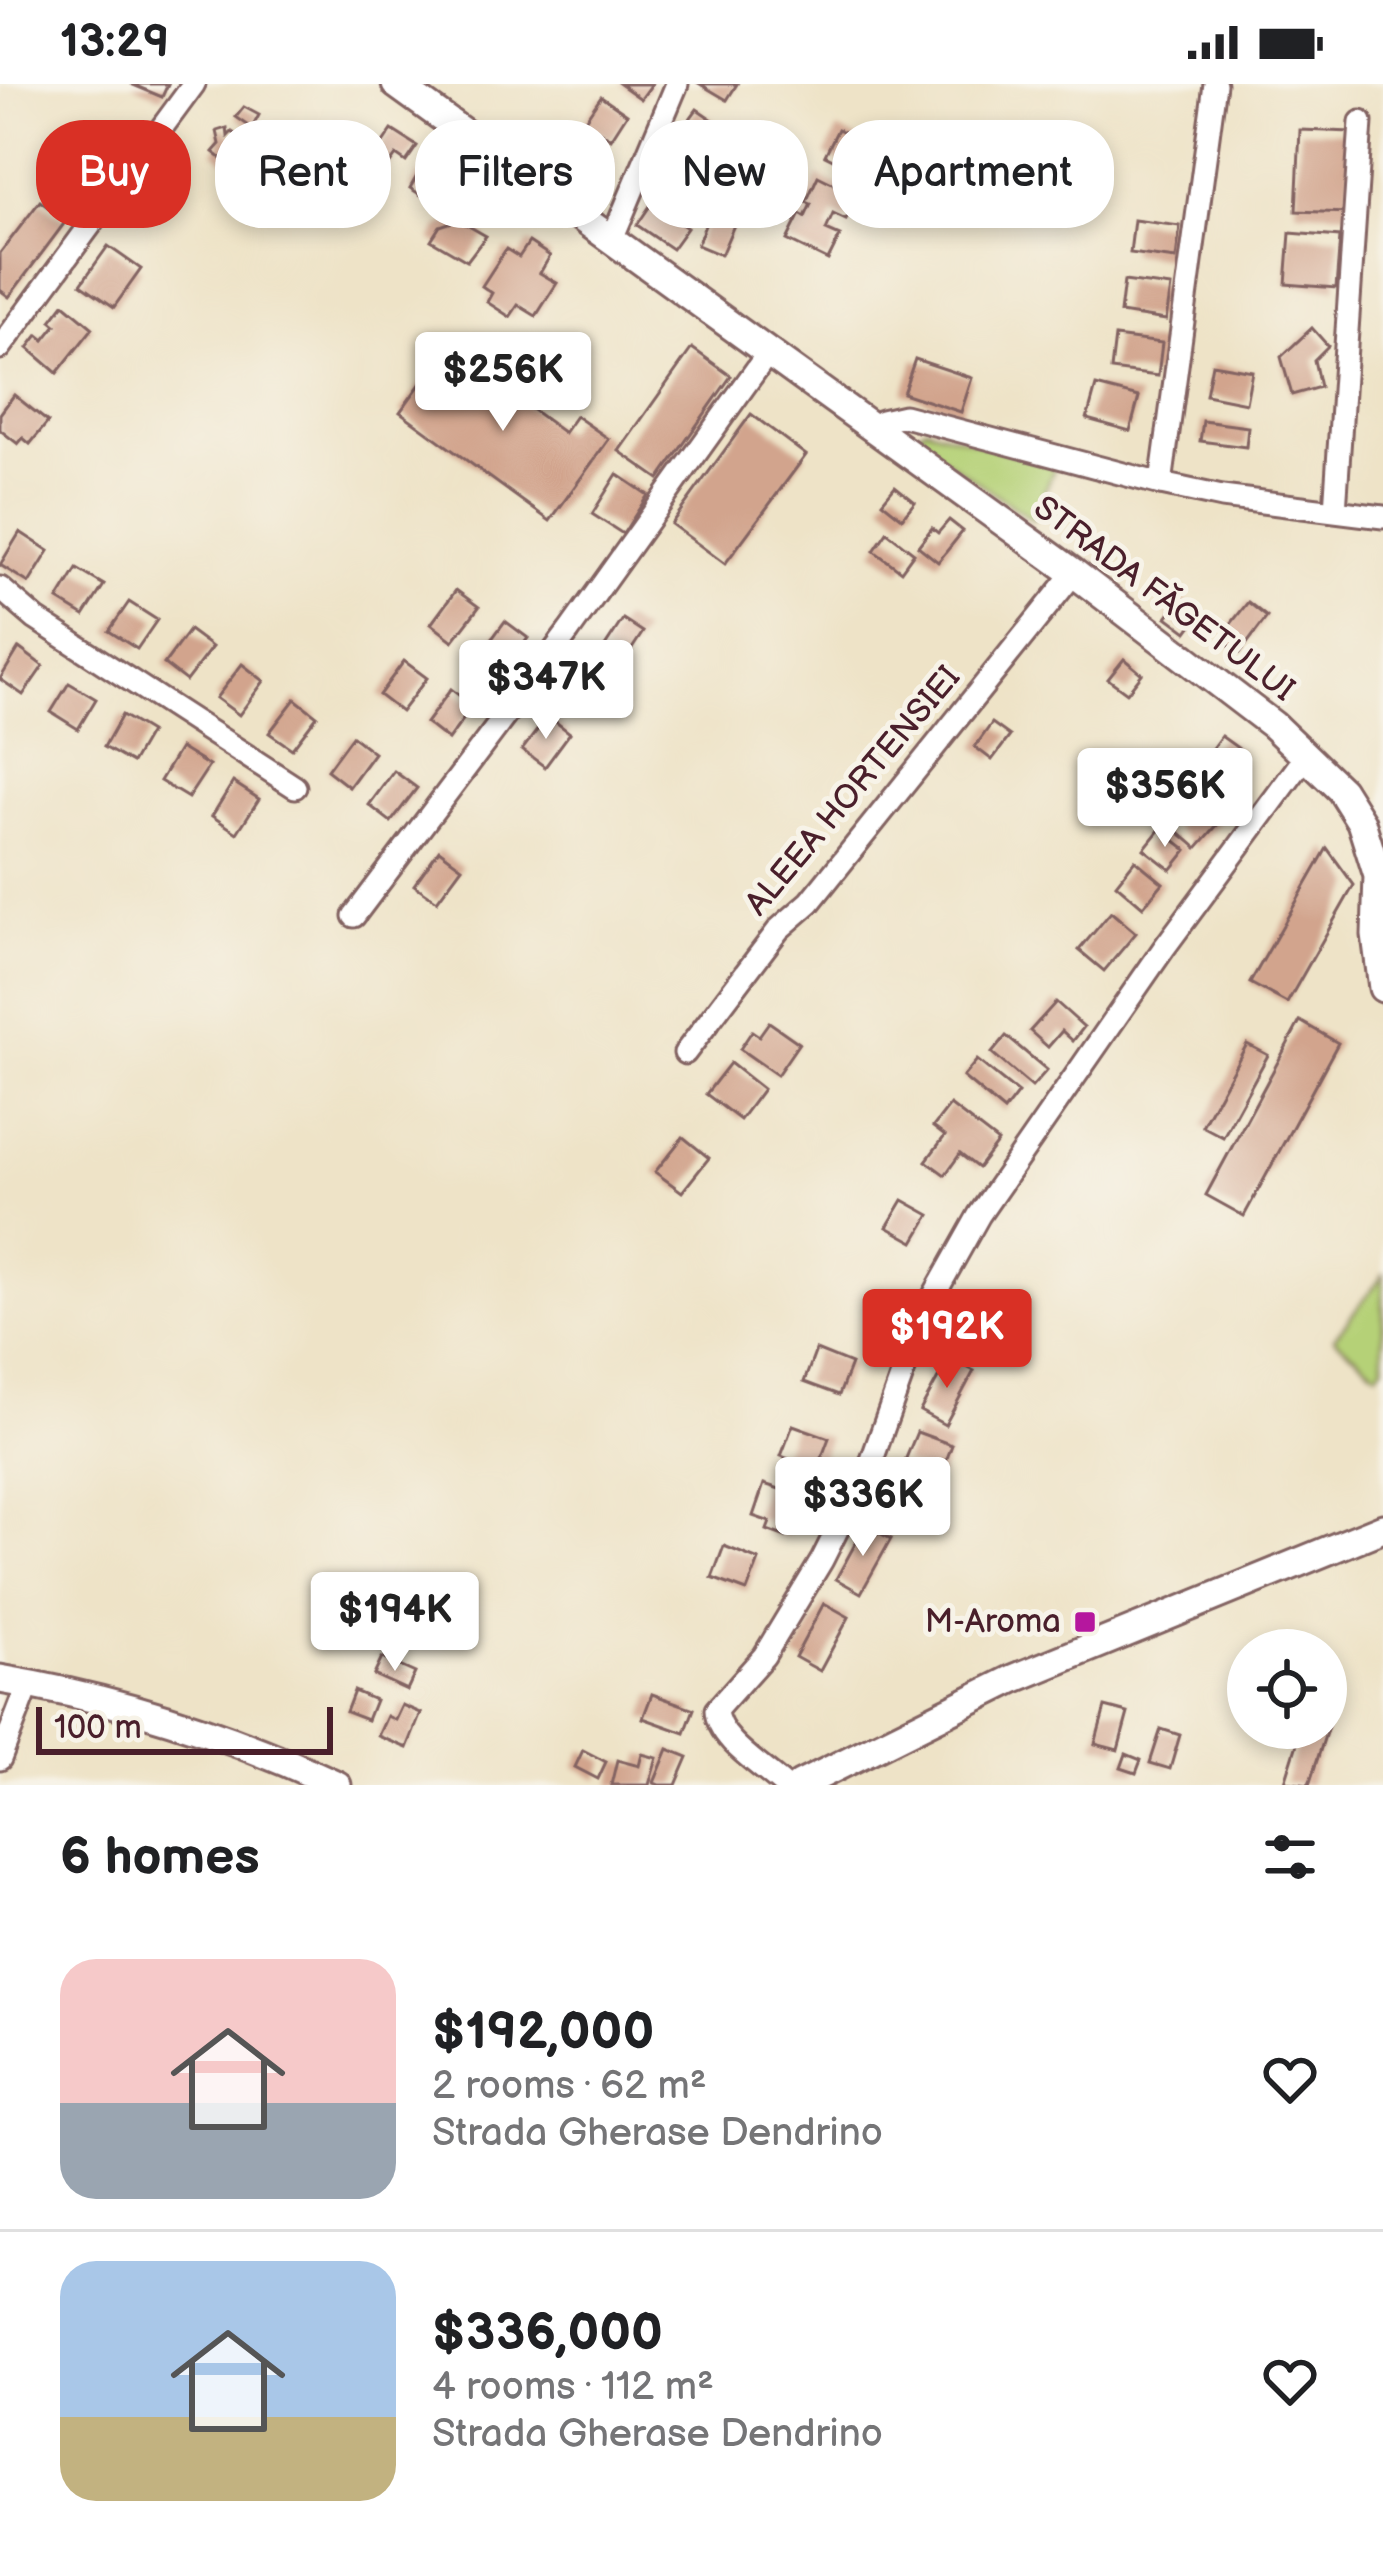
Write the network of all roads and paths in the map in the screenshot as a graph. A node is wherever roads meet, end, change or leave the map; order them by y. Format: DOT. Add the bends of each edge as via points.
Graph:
graph roads {
  1 [pos="194,84"];
  2 [pos="396,84"];
  3 [pos="677,84"];
  4 [pos="1215,84"];
  5 [pos="1360,122"];
  6 [pos="612,238"];
  7 [pos="1364,258"];
  8 [pos="0,348"];
  9 [pos="768,353"];
  10 [pos="873,430"];
  11 [pos="1161,484"];
  12 [pos="1336,506"];
  13 [pos="1383,517"];
  14 [pos="1074,573"];
  15 [pos="0,588"];
  16 [pos="1306,756"];
  17 [pos="295,787"];
  18 [pos="1380,866"];
  19 [pos="354,916"];
  20 [pos="1383,988"];
  21 [pos="685,1053"];
  22 [pos="1383,1528"];
  23 [pos="0,1679"];
  24 [pos="29,1684"];
  25 [pos="0,1760"];
  26 [pos="338,1785"];
  27 [pos="783,1785"];
  28 [pos="800,1785"];
  1 -- 8 [label="street"];
  2 -- 6 [label="main road, STRADA FĂGETULUI"];
  3 -- 6 [label="street"];
  4 -- 11 [label="street"];
  5 -- 12 [label="street"];
  6 -- 9 [label="main road, STRADA FĂGETULUI"];
  7 -- 12 [label="street"];
  9 -- 10 [label="main road, STRADA FĂGETULUI"];
  9 -- 19 [label="street"];
  10 -- 11 [label="street" via="904,416"];
  10 -- 14 [label="main road, STRADA FĂGETULUI"];
  11 -- 12 [label="street"];
  12 -- 13 [label="street"];
  14 -- 16 [label="main road, STRADA FĂGETULUI" via="1227,686"];
  14 -- 21 [label="street, ALEEA HORTENSIEI"];
  15 -- 17 [label="street"];
  16 -- 18 [label="main road, STRADA FĂGETULUI" via="1352,803"];
  16 -- 27 [label="street" via="979,1216 924,1313 872,1460 822,1560 764,1656 716,1710 726,1738"];
  18 -- 20 [label="main road, STRADA FĂGETULUI"];
  22 -- 28 [label="main road" via="1013,1679"];
  23 -- 24 [label="main road"];
  24 -- 25 [label="street"];
  24 -- 26 [label="main road" via="187,1722"];
}
